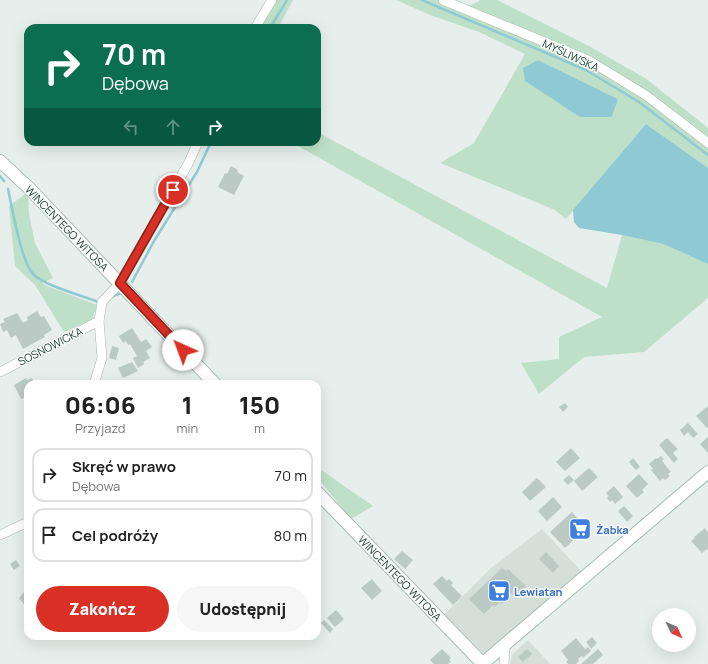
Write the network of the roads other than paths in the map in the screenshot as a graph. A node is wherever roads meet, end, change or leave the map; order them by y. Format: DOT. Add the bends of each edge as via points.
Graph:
graph roads {
  1 [pos="272,0"];
  2 [pos="443,0"];
  3 [pos="257,24"];
  4 [pos="708,142"];
  5 [pos="196,146"];
  6 [pos="0,161"];
  7 [pos="120,283"];
  8 [pos="99,321"];
  9 [pos="0,372"];
  10 [pos="95,380"];
  11 [pos="211,380"];
  12 [pos="708,472"];
  13 [pos="321,496"];
  14 [pos="24,524"];
  15 [pos="0,534"];
  16 [pos="505,645"];
  17 [pos="483,664"];
  18 [pos="504,664"];
  1 -- 3 [label="street"];
  2 -- 4 [label="street, MYŚLIWSKA" via="590,62 647,96"];
  5 -- 7 [label="street"];
  6 -- 7 [label="street, WINCENTEGO WITOSA"];
  7 -- 8 [label="street" via="102,302"];
  7 -- 11 [label="street, WINCENTEGO WITOSA"];
  8 -- 9 [label="street, SOSNOWICKA"];
  8 -- 10 [label="street" via="102,358"];
  12 -- 16 [label="street"];
  13 -- 17 [label="street, WINCENTEGO WITOSA"];
  14 -- 15 [label="street"];
  16 -- 17 [label="street"];
  16 -- 18 [label="street"];
}
